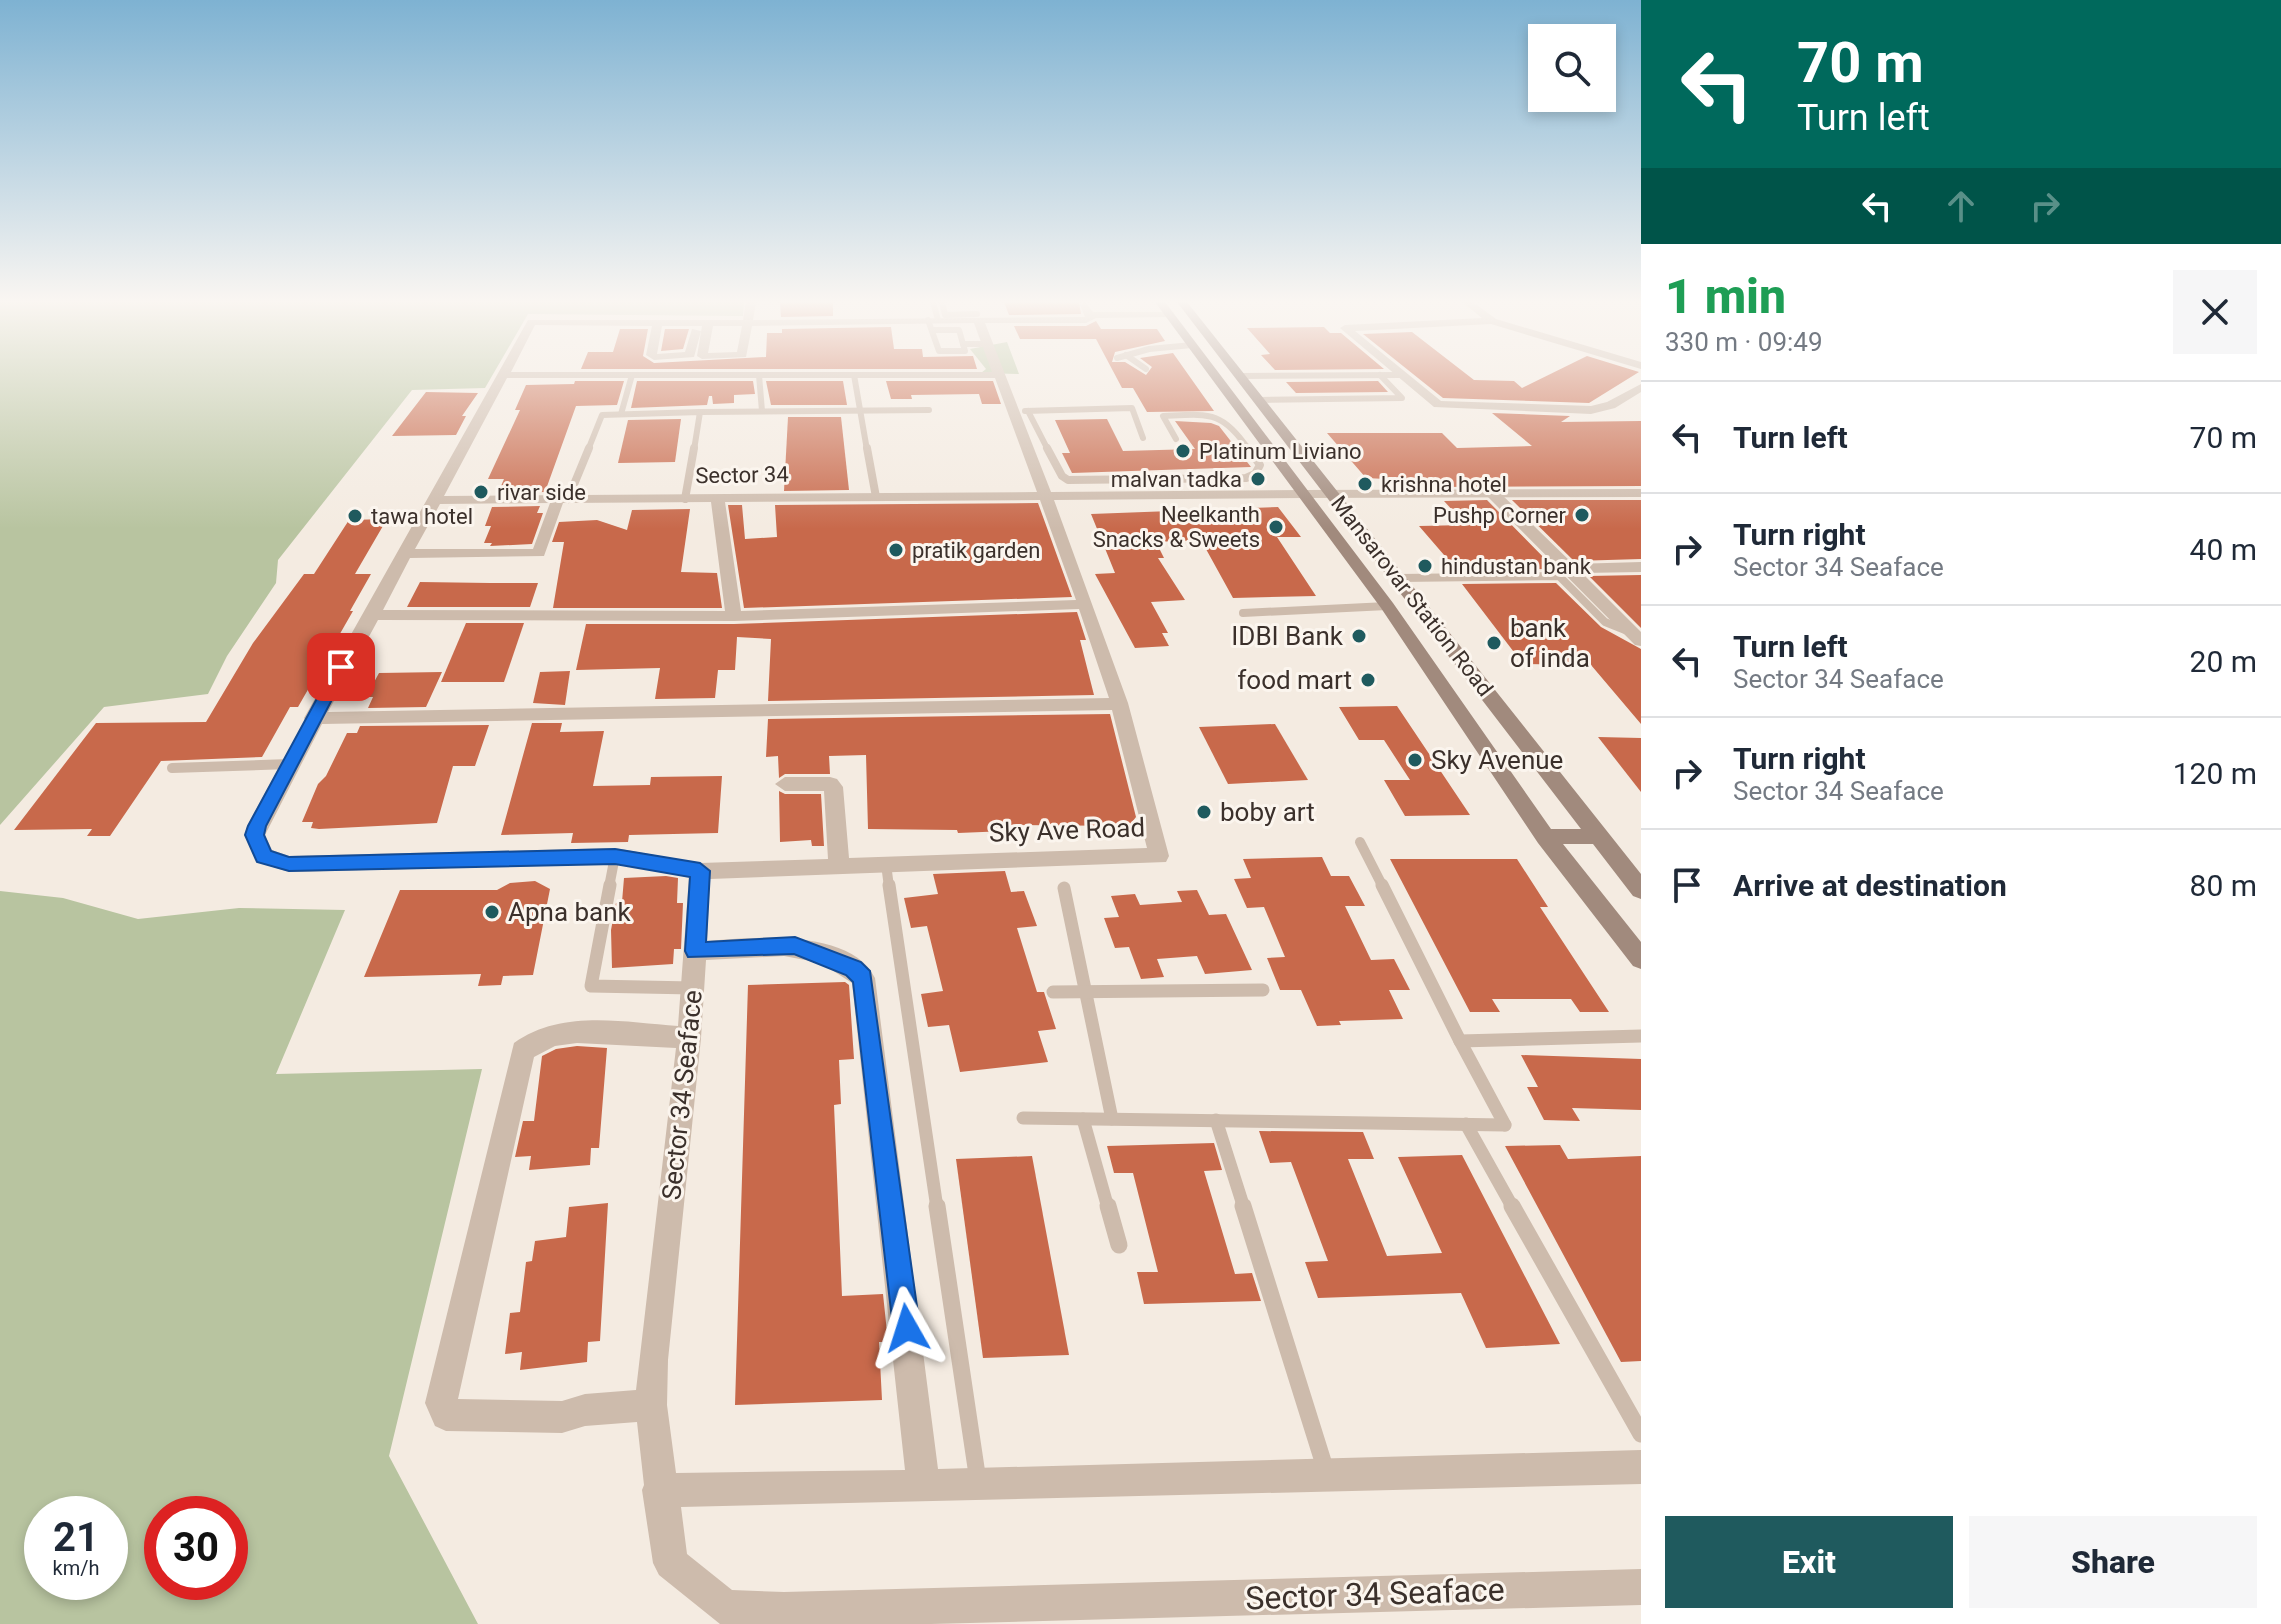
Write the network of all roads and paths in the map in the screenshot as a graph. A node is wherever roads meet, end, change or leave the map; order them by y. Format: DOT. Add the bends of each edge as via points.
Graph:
graph roads {
  1 [pos="502,378"];
  2 [pos="631,378"];
  3 [pos="759,378"];
  4 [pos="854,378"];
  5 [pos="998,378"];
  6 [pos="1217,378"];
  7 [pos="1242,378"];
  8 [pos="1383,378"];
  9 [pos="1403,378"];
  10 [pos="1641,387"];
  11 [pos="1259,400"];
  12 [pos="929,410"];
  13 [pos="762,411"];
  14 [pos="859,411"];
  15 [pos="1012,411"];
  16 [pos="1028,411"];
  17 [pos="700,412"];
  18 [pos="621,414"];
  19 [pos="1143,438"];
  20 [pos="1176,439"];
  21 [pos="1491,492"];
  22 [pos="1641,493"];
  23 [pos="1304,494"];
  24 [pos="1333,494"];
  25 [pos="717,496"];
  26 [pos="1048,496"];
  27 [pos="876,497"];
  28 [pos="563,499"];
  29 [pos="685,499"];
  30 [pos="436,500"];
  31 [pos="405,554"];
  32 [pos="1641,567"];
  33 [pos="1569,569"];
  34 [pos="1399,578"];
  35 [pos="1085,604"];
  36 [pos="1387,606"];
  37 [pos="1243,613"];
  38 [pos="370,615"];
  39 [pos="734,616"];
  40 [pos="1637,638"];
  41 [pos="1119,704"];
  42 [pos="313,718"];
  43 [pos="289,764"];
  44 [pos="172,768"];
  45 [pos="785,784"];
  46 [pos="1598,836"];
  47 [pos="1545,837"];
  48 [pos="1360,842"];
  49 [pos="615,856"];
  50 [pos="886,864"];
  51 [pos="839,866"];
  52 [pos="700,871"];
  53 [pos="1064,888"];
  54 [pos="1641,890"];
  55 [pos="695,951"];
  56 [pos="1641,959"];
  57 [pos="693,988"];
  58 [pos="1263,990"];
  59 [pos="1085,991"];
  60 [pos="1053,992"];
  61 [pos="1641,1036"];
  62 [pos="689,1038"];
  63 [pos="1460,1041"];
  64 [pos="1023,1118"];
  65 [pos="1083,1119"];
  66 [pos="1112,1119"];
  67 [pos="1216,1120"];
  68 [pos="1466,1124"];
  69 [pos="1119,1245"];
  70 [pos="651,1405"];
  71 [pos="1641,1434"];
  72 [pos="1641,1467"];
  73 [pos="1327,1474"];
  74 [pos="978,1483"];
  75 [pos="923,1485"];
  76 [pos="659,1490"];
  77 [pos="1641,1587"];
  1 -- 30 [label="street"];
  2 -- 18 [label="lane"];
  3 -- 13 [label="lane"];
  4 -- 14 [label="lane"];
  5 -- 15 [label="street, Sky Ave Road"];
  6 -- 23 [label="main road, Mansarovar Station Road"];
  7 -- 11 [label="main road, Mansarovar Station Road"];
  8 -- 11 [label="lane" via="1402,398"];
  9 -- 10 [label="street" via="1425,397 1449,407 1591,410"];
  11 -- 24 [label="main road, Mansarovar Station Road"];
  12 -- 14 [label="lane"];
  13 -- 14 [label="lane"];
  13 -- 17 [label="lane"];
  14 -- 27 [label="lane"];
  15 -- 16 [label="lane"];
  15 -- 26 [label="street, Sky Ave Road"];
  16 -- 19 [label="lane" via="1132,408"];
  16 -- 20 [label="lane" via="1068,480 1246,478 1260,465 1226,417 1217,413 1163,416"];
  17 -- 18 [label="lane"];
  17 -- 29 [label="lane"];
  18 -- 28 [label="lane" via="602,415"];
  21 -- 22 [label="street, Sector 34"];
  21 -- 24 [label="street, Sector 34"];
  21 -- 33 [label="street"];
  23 -- 24 [label="street, Sector 34"];
  23 -- 26 [label="street, Sector 34"];
  23 -- 36 [label="main road, Mansarovar Station Road"];
  24 -- 34 [label="main road, Mansarovar Station Road"];
  25 -- 27 [label="street, Sector 34"];
  25 -- 29 [label="street, Sector 34"];
  25 -- 39 [label="street"];
  26 -- 27 [label="street, Sector 34"];
  26 -- 35 [label="street, Sky Ave Road"];
  28 -- 29 [label="street, Sector 34"];
  28 -- 30 [label="street, Sector 34"];
  28 -- 31 [label="street" via="539,553"];
  30 -- 31 [label="street"];
  31 -- 38 [label="street"];
  32 -- 33 [label="street"];
  33 -- 40 [label="street"];
  34 -- 40 [label="lane" via="1559,576 1605,622"];
  34 -- 46 [label="main road, Mansarovar Station Road"];
  35 -- 39 [label="street"];
  35 -- 41 [label="street, Sky Ave Road"];
  36 -- 37 [label="lane"];
  36 -- 47 [label="main road, Mansarovar Station Road"];
  38 -- 39 [label="street"];
  38 -- 42 [label="street"];
  41 -- 42 [label="street"];
  41 -- 50 [label="street, Sky Ave Road" via="1159,856"];
  42 -- 43 [label="street"];
  43 -- 44 [label="lane"];
  43 -- 49 [label="street" via="255,835 264,856 277,862"];
  45 -- 51 [label="street" via="833,787"];
  46 -- 47 [label="main road"];
  46 -- 54 [label="main road, Mansarovar Station Road"];
  47 -- 56 [label="main road, Mansarovar Station Road"];
  48 -- 63 [label="lane"];
  49 -- 52 [label="street"];
  49 -- 57 [label="lane" via="591,986"];
  50 -- 51 [label="street, Sky Ave Road"];
  50 -- 74 [label="lane"];
  51 -- 52 [label="street, Sky Ave Road"];
  52 -- 55 [label="street, Sector 34 Seaface"];
  53 -- 59 [label="lane"];
  55 -- 57 [label="street, Sector 34 Seaface"];
  55 -- 75 [label="street" via="795,946 853,968 863,978"];
  57 -- 62 [label="street, Sector 34 Seaface"];
  58 -- 59 [label="lane"];
  59 -- 60 [label="lane"];
  59 -- 66 [label="lane"];
  61 -- 63 [label="lane"];
  62 -- 70 [label="street, Sector 34 Seaface"];
  62 -- 70 [label="street" via="559,1032 532,1040 523,1051 441,1403 446,1415 562,1417"];
  63 -- 68 [label="lane" via="1505,1125"];
  64 -- 65 [label="lane"];
  65 -- 66 [label="lane"];
  65 -- 69 [label="lane"];
  66 -- 67 [label="lane"];
  67 -- 68 [label="lane"];
  67 -- 73 [label="lane"];
  68 -- 71 [label="lane"];
  70 -- 76 [label="street, Sector 34 Seaface"];
  72 -- 73 [label="street"];
  73 -- 74 [label="street"];
  74 -- 75 [label="street"];
  75 -- 76 [label="street"];
  76 -- 77 [label="street, Sector 34 Seaface" via="671,1563 725,1608"];
}
